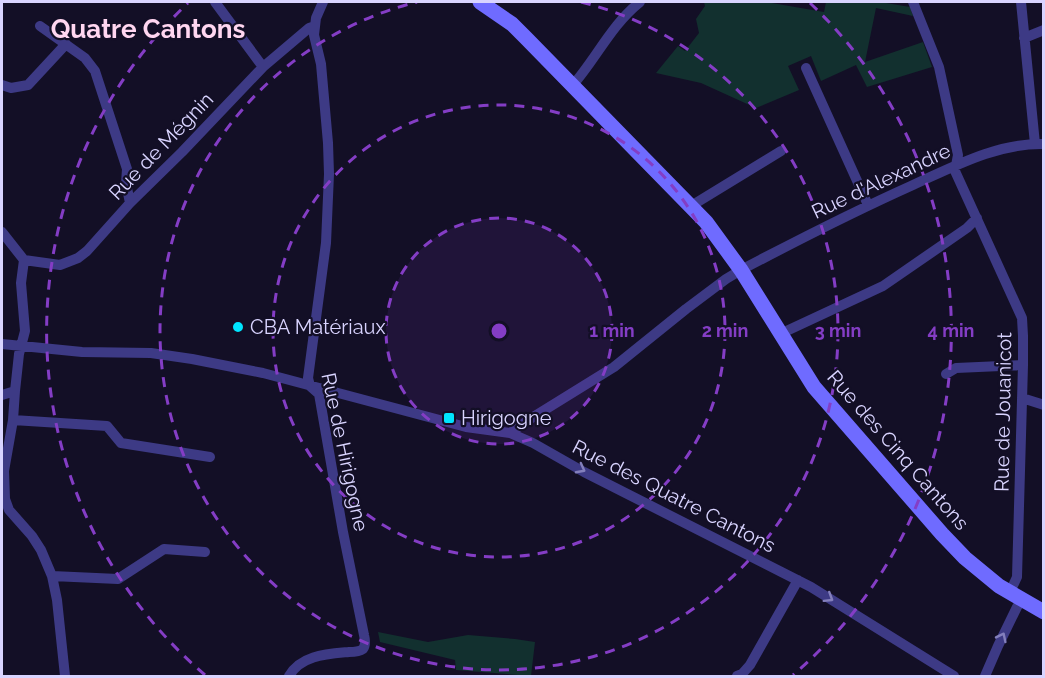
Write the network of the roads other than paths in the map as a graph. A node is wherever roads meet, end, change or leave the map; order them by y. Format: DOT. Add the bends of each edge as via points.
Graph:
graph roads {
  1 [pos="215,2"];
  2 [pos="323,2"];
  3 [pos="480,2"];
  4 [pos="640,2"];
  5 [pos="913,2"];
  6 [pos="1021,2"];
  7 [pos="40,26"];
  8 [pos="315,26"];
  9 [pos="1044,30"];
  10 [pos="1024,38"];
  11 [pos="66,44"];
  12 [pos="262,67"];
  13 [pos="806,68"];
  14 [pos="2,86"];
  15 [pos="572,86"];
  16 [pos="1040,144"];
  17 [pos="780,151"];
  18 [pos="957,164"];
  19 [pos="130,203"];
  20 [pos="868,205"];
  21 [pos="692,206"];
  22 [pos="977,218"];
  23 [pos="2,232"];
  24 [pos="24,260"];
  25 [pos="741,270"];
  26 [pos="780,334"];
  27 [pos="2,344"];
  28 [pos="21,345"];
  29 [pos="1023,365"];
  30 [pos="946,375"];
  31 [pos="310,386"];
  32 [pos="15,391"];
  33 [pos="2,394"];
  34 [pos="1022,398"];
  35 [pos="1044,405"];
  36 [pos="13,420"];
  37 [pos="510,434"];
  38 [pos="210,457"];
  39 [pos="205,552"];
  40 [pos="52,576"];
  41 [pos="798,580"];
  42 [pos="1016,596"];
  43 [pos="1044,612"];
  44 [pos="65,676"];
  45 [pos="289,676"];
  46 [pos="737,676"];
  47 [pos="954,676"];
  48 [pos="985,676"];
  1 -- 12 [label="street"];
  2 -- 8 [label="street, Rue de Hirigogne"];
  3 -- 15 [label="street, Rue des Cinq Cantons" via="512,24"];
  4 -- 15 [label="street"];
  5 -- 18 [label="street, Rue de Jouanicot" via="939,67"];
  6 -- 10 [label="street"];
  7 -- 11 [label="street"];
  8 -- 12 [label="street, Rue de Mégnin"];
  8 -- 31 [label="street, Rue de Hirigogne" via="329,174 326,243"];
  9 -- 10 [label="street"];
  10 -- 16 [label="street"];
  11 -- 14 [label="street" via="28,85"];
  11 -- 19 [label="street" via="85,57 95,71 127,169"];
  12 -- 19 [label="street, Rue de Mégnin"];
  13 -- 20 [label="street"];
  15 -- 21 [label="street, Rue des Cinq Cantons"];
  16 -- 18 [label="street, Rue d'Alexandre" via="1009,147"];
  17 -- 21 [label="street"];
  18 -- 20 [label="street, Rue d'Alexandre"];
  18 -- 22 [label="street, Rue de Jouanicot" via="955,171"];
  19 -- 24 [label="street, Rue de Mégnin" via="78,258 60,265"];
  20 -- 25 [label="street, Rue d'Alexandre"];
  21 -- 25 [label="street, Rue des Cinq Cantons"];
  22 -- 26 [label="street" via="883,286"];
  22 -- 29 [label="street, Rue de Jouanicot" via="1022,318"];
  23 -- 24 [label="street"];
  24 -- 28 [label="street" via="21,283 25,331"];
  25 -- 26 [label="street, Rue des Cinq Cantons"];
  25 -- 37 [label="street, Rue d'Alexandre" via="614,367"];
  26 -- 42 [label="street, Rue des Cinq Cantons" via="814,387 942,534 973,565"];
  27 -- 28 [label="street, Rue des Quatre Cantons"];
  28 -- 31 [label="street, Rue des Quatre Cantons" via="180,357"];
  28 -- 32 [label="street"];
  29 -- 30 [label="street" via="956,368"];
  29 -- 34 [label="street, Rue de Jouanicot"];
  31 -- 37 [label="street, Rue des Quatre Cantons" via="465,427"];
  31 -- 45 [label="street, Rue de Hirigogne" via="319,394 365,645 357,651 328,654 300,663"];
  32 -- 33 [label="street"];
  32 -- 36 [label="street"];
  34 -- 35 [label="street"];
  34 -- 42 [label="street, Rue de Jouanicot"];
  36 -- 38 [label="street" via="107,426 121,443"];
  36 -- 40 [label="street" via="3,471 5,499 9,510 41,550"];
  37 -- 41 [label="street, Rue des Quatre Cantons, one-way"];
  39 -- 40 [label="street" via="164,549 118,579"];
  40 -- 44 [label="street"];
  41 -- 46 [label="street" via="750,665"];
  41 -- 47 [label="street, Rue des Quatre Cantons, one-way"];
  42 -- 43 [label="street, Rue des Cinq Cantons"];
  48 -- 42 [label="street, Rue de Jouanicot, one-way" via="1017,607"];
}
